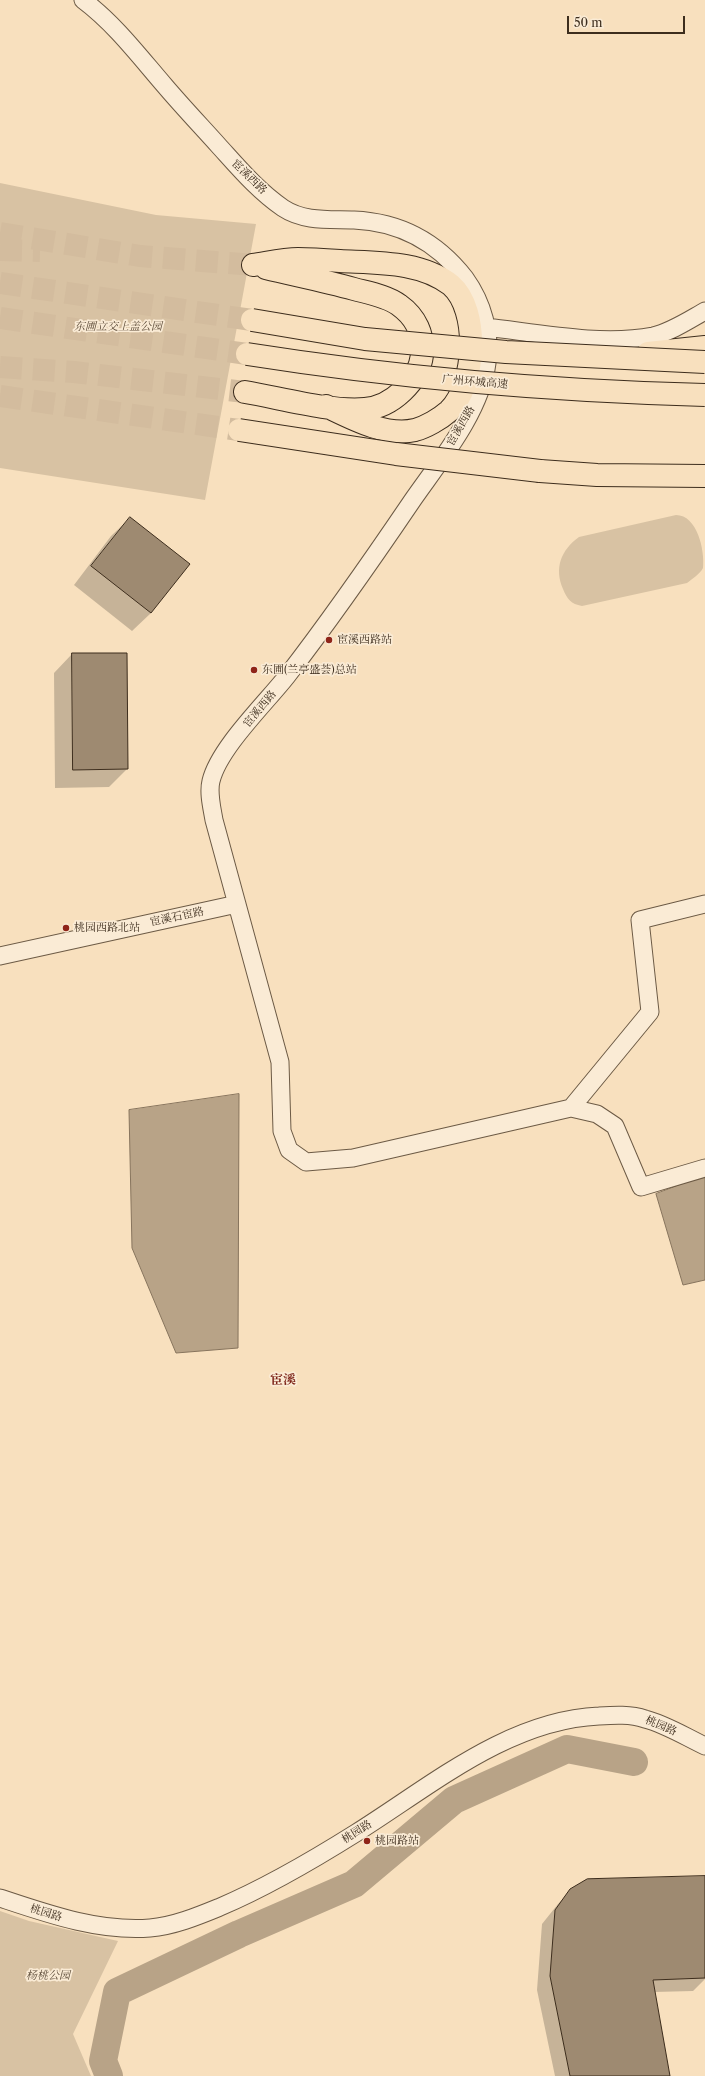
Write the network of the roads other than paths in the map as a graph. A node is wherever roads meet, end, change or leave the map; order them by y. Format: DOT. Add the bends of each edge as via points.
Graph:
graph roads {
  1 [pos="83,0"];
  2 [pos="705,311"];
  3 [pos="252,320"];
  4 [pos="486,327"];
  5 [pos="705,347"];
  6 [pos="247,354"];
  7 [pos="596,358"];
  8 [pos="705,362"];
  9 [pos="245,392"];
  10 [pos="705,395"];
  11 [pos="326,406"];
  12 [pos="239,430"];
  13 [pos="705,476"];
  14 [pos="237,904"];
  15 [pos="705,904"];
  16 [pos="0,956"];
  17 [pos="571,1108"];
  18 [pos="705,1168"];
  19 [pos="705,1746"];
  20 [pos="0,1898"];
  1 -- 4 [label="street, 宦溪西路" via="111,24 236,166 269,196 296,216 391,225 412,233 432,245 451,261 467,282 479,302"];
  2 -- 4 [label="street" via="653,336 606,340"];
  3 -- 7 [label="highway, bridge" via="365,339"];
  4 -- 14 [label="street, 宦溪西路" via="489,338 484,378 475,403 452,442 322,631 227,750 210,782 211,803"];
  5 -- 7 [label="highway, bridge"];
  6 -- 10 [label="highway, 广州环城高速, bridge" via="348,370 455,381 569,390"];
  7 -- 8 [label="highway, bridge"];
  9 -- 11 [label="highway"];
  11 -- 11 [label="highway" via="364,424 387,430 414,430 431,424 449,411 462,392 470,365 471,338 462,298 451,286 434,275 411,268 297,259 253,265 374,294 398,304 410,313 420,331 420,368 409,385 382,404 366,409"];
  12 -- 13 [label="highway, bridge" via="396,454 540,471 597,475"];
  14 -- 16 [label="street, 宦溪石宦路"];
  14 -- 17 [label="street, 宦溪西路" via="280,1062 282,1131 288,1150 306,1162 353,1158"];
  15 -- 17 [label="street" via="640,920 650,1012"];
  17 -- 18 [label="street" via="597,1114 615,1126 641,1187"];
  19 -- 20 [label="street, 桃园路" via="645,1718 617,1715 560,1720 529,1729 483,1752 354,1835 250,1894 184,1921 152,1928 102,1926 58,1917"];
}
